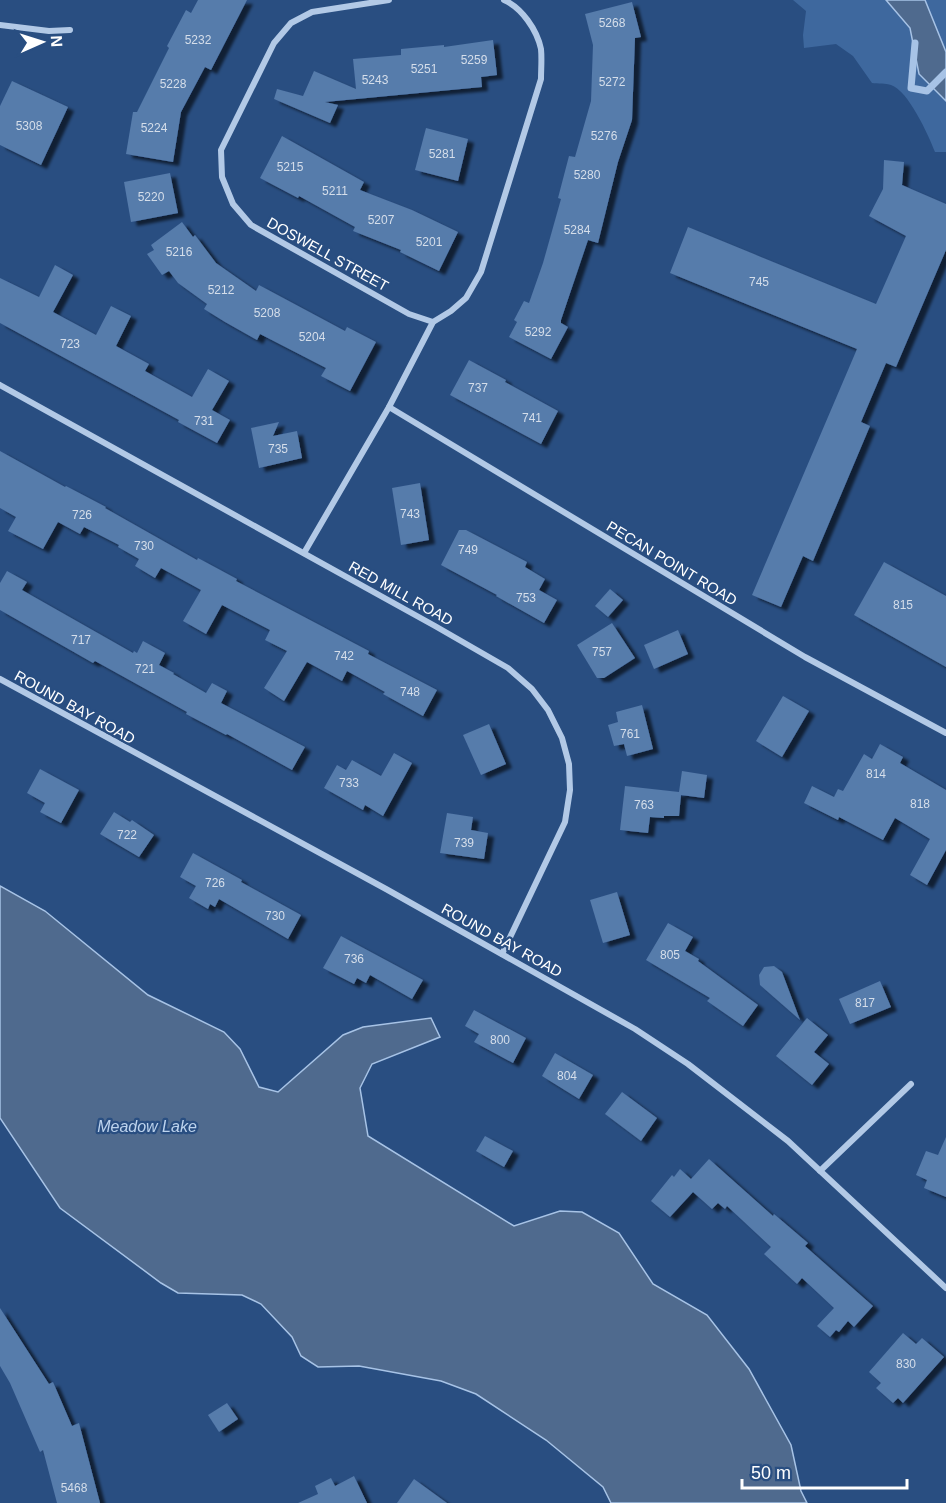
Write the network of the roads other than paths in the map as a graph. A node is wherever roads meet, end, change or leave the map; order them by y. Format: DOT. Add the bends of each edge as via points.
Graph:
graph roads {
  1 [pos="389,0"];
  2 [pos="504,0"];
  3 [pos="0,25"];
  4 [pos="70,30"];
  5 [pos="433,322"];
  6 [pos="0,385"];
  7 [pos="389,406"];
  8 [pos="304,553"];
  9 [pos="0,680"];
  10 [pos="946,733"];
  11 [pos="502,954"];
  12 [pos="911,1084"];
  13 [pos="820,1171"];
  14 [pos="946,1288"];
  1 -- 5 [label="street, DOSWELL STREET" via="312,12 291,23 274,43 221,150 222,177 233,204 251,225 409,314"];
  2 -- 5 [label="street" via="530,23 541,48 541,79 481,272 466,298"];
  3 -- 4 [label="street"];
  5 -- 7 [label="street"];
  6 -- 8 [label="street, RED MILL ROAD"];
  7 -- 8 [label="street"];
  7 -- 10 [label="street, PECAN POINT ROAD" via="805,657"];
  8 -- 11 [label="street, RED MILL ROAD" via="507,668 549,710 568,764 570,790 565,822"];
  9 -- 11 [label="street, ROUND BAY ROAD"];
  11 -- 13 [label="street, ROUND BAY ROAD" via="635,1029 688,1064 739,1101"];
  12 -- 13 [label="street"];
  13 -- 14 [label="street, ROUND BAY ROAD"];
}
